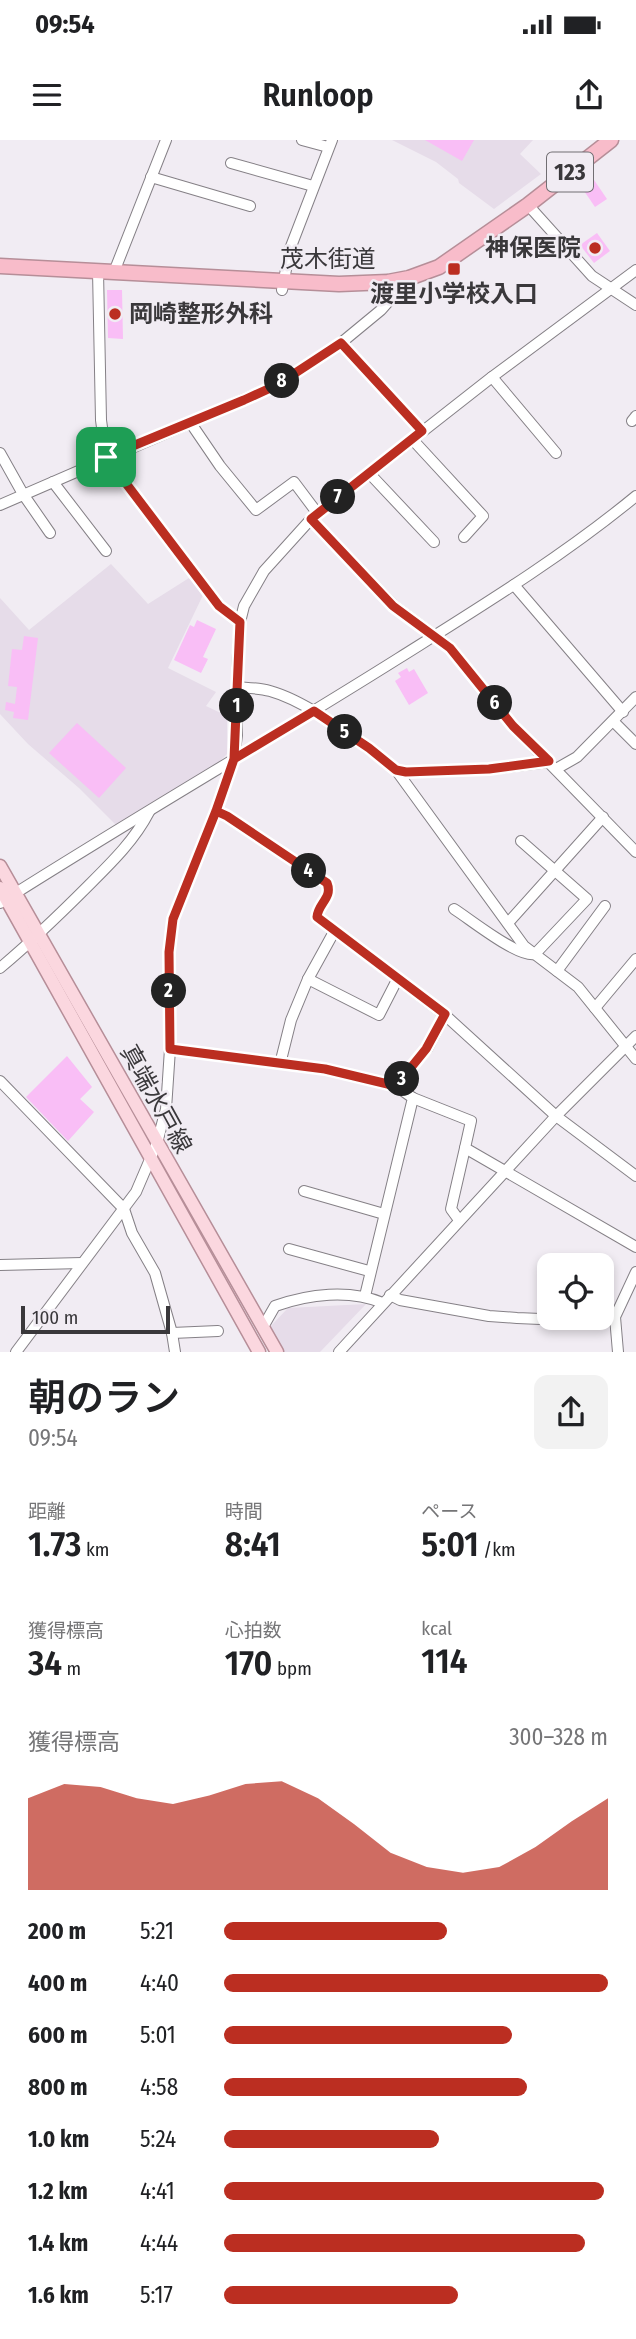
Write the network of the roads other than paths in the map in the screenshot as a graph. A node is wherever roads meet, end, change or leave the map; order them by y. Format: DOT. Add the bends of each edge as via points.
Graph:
graph roads {
  1 [pos="166,140"];
  2 [pos="303,140"];
  3 [pos="611,140"];
  4 [pos="330,144"];
  5 [pos="231,163"];
  6 [pos="151,177"];
  7 [pos="313,186"];
  8 [pos="528,205"];
  9 [pos="250,206"];
  10 [pos="0,266"];
  11 [pos="636,270"];
  12 [pos="98,271"];
  13 [pos="114,272"];
  14 [pos="409,278"];
  15 [pos="283,286"];
  16 [pos="610,290"];
  17 [pos="636,305"];
  18 [pos="341,343"];
  19 [pos="492,377"];
  20 [pos="190,422"];
  21 [pos="422,431"];
  22 [pos="412,439"];
  23 [pos="0,453"];
  24 [pos="556,453"];
  25 [pos="106,457"];
  26 [pos="369,472"];
  27 [pos="53,482"];
  28 [pos="23,494"];
  29 [pos="636,496"];
  30 [pos="0,505"];
  31 [pos="314,516"];
  32 [pos="50,533"];
  33 [pos="464,537"];
  34 [pos="434,542"];
  35 [pos="106,551"];
  36 [pos="514,584"];
  37 [pos="240,622"];
  38 [pos="436,635"];
  39 [pos="237,687"];
  40 [pos="636,697"];
  41 [pos="314,711"];
  42 [pos="623,712"];
  43 [pos="614,722"];
  44 [pos="636,744"];
  45 [pos="234,759"];
  46 [pos="553,765"];
  47 [pos="396,770"];
  48 [pos="149,811"];
  49 [pos="216,811"];
  50 [pos="603,817"];
  51 [pos="520,841"];
  52 [pos="636,852"];
  53 [pos="0,866"];
  54 [pos="555,869"];
  55 [pos="5,896"];
  56 [pos="605,906"];
  57 [pos="454,909"];
  58 [pos="508,923"];
  59 [pos="335,930"];
  60 [pos="35,939"];
  61 [pos="535,954"];
  62 [pos="636,959"];
  63 [pos="0,968"];
  64 [pos="557,971"];
  65 [pos="398,978"];
  66 [pos="308,979"];
  67 [pos="595,1008"];
  68 [pos="445,1014"];
  69 [pos="636,1036"];
  70 [pos="626,1045"];
  71 [pos="170,1049"];
  72 [pos="636,1059"];
  73 [pos="280,1064"];
  74 [pos="0,1081"];
  75 [pos="396,1086"];
  76 [pos="413,1097"];
  77 [pos="555,1116"];
  78 [pos="157,1143"];
  79 [pos="465,1148"];
  80 [pos="152,1158"];
  81 [pos="504,1171"];
  82 [pos="636,1176"];
  83 [pos="304,1191"];
  84 [pos="124,1209"];
  85 [pos="384,1214"];
  86 [pos="459,1220"];
  87 [pos="636,1247"];
  88 [pos="289,1249"];
  89 [pos="82,1263"];
  90 [pos="0,1265"];
  91 [pos="369,1271"];
  92 [pos="636,1272"];
  93 [pos="365,1296"];
  94 [pos="386,1299"];
  95 [pos="615,1317"];
  96 [pos="263,1326"];
  97 [pos="218,1331"];
  98 [pos="172,1333"];
  99 [pos="16,1352"];
  100 [pos="175,1352"];
  101 [pos="260,1352"];
  102 [pos="277,1352"];
  103 [pos="339,1352"];
  104 [pos="618,1352"];
  1 -- 6 [label="street"];
  2 -- 4 [label="street"];
  3 -- 8 [label="highway, 茂木街道 / 123"];
  4 -- 7 [label="street"];
  5 -- 7 [label="street"];
  6 -- 9 [label="street"];
  6 -- 13 [label="street"];
  7 -- 15 [label="street" via="290,249"];
  8 -- 14 [label="highway, 茂木街道 / 123" via="453,258"];
  8 -- 16 [label="street" via="582,267"];
  10 -- 12 [label="highway, 茂木街道 / 123"];
  11 -- 16 [label="street"];
  12 -- 13 [label="highway, 茂木街道 / 123"];
  12 -- 25 [label="street"];
  13 -- 15 [label="highway, 茂木街道 / 123"];
  14 -- 15 [label="highway, 茂木街道 / 123"];
  14 -- 18 [label="street" via="381,310"];
  16 -- 17 [label="street"];
  16 -- 19 [label="street"];
  18 -- 20 [label="street" via="277,385"];
  18 -- 21 [label="street"];
  19 -- 21 [label="street"];
  19 -- 24 [label="street"];
  20 -- 25 [label="street"];
  20 -- 31 [label="street" via="256,510 293,482"];
  21 -- 22 [label="street"];
  22 -- 26 [label="street"];
  22 -- 33 [label="street" via="483,516"];
  23 -- 28 [label="street"];
  25 -- 27 [label="street"];
  25 -- 37 [label="street" via="219,606"];
  26 -- 31 [label="street"];
  26 -- 34 [label="street"];
  27 -- 28 [label="street"];
  27 -- 35 [label="street"];
  28 -- 30 [label="street"];
  28 -- 32 [label="street"];
  29 -- 36 [label="street"];
  31 -- 37 [label="street" via="264,571"];
  31 -- 38 [label="street" via="393,606"];
  36 -- 38 [label="street"];
  36 -- 42 [label="street"];
  37 -- 39 [label="street"];
  38 -- 41 [label="street"];
  38 -- 46 [label="street" via="513,726"];
  39 -- 41 [label="street" via="270,691"];
  39 -- 45 [label="street"];
  40 -- 42 [label="street"];
  41 -- 45 [label="street"];
  41 -- 47 [label="street"];
  42 -- 43 [label="street"];
  43 -- 44 [label="street"];
  43 -- 46 [label="street" via="577,757"];
  45 -- 48 [label="street"];
  45 -- 49 [label="street"];
  46 -- 47 [label="street"];
  46 -- 50 [label="street"];
  47 -- 58 [label="street"];
  48 -- 55 [label="street"];
  48 -- 60 [label="street" via="124,850"];
  49 -- 59 [label="street" via="327,883 328,897 317,917"];
  49 -- 71 [label="street" via="173,919"];
  50 -- 52 [label="street"];
  50 -- 54 [label="street"];
  51 -- 54 [label="street"];
  53 -- 55 [label="main road, 真端水戸線"];
  54 -- 58 [label="street"];
  54 -- 61 [label="street" via="587,899"];
  55 -- 60 [label="main road, 真端水戸線"];
  56 -- 64 [label="street"];
  57 -- 61 [label="street" via="514,949 528,956"];
  58 -- 61 [label="street" via="524,947"];
  59 -- 65 [label="street"];
  59 -- 66 [label="street"];
  60 -- 63 [label="street"];
  60 -- 78 [label="main road, 真端水戸線"];
  60 -- 80 [label="main road, 真端水戸線"];
  61 -- 64 [label="street"];
  62 -- 67 [label="street"];
  64 -- 67 [label="street"];
  65 -- 66 [label="street" via="379,1016"];
  65 -- 68 [label="street"];
  66 -- 73 [label="street"];
  67 -- 70 [label="street"];
  68 -- 75 [label="street" via="426,1049"];
  68 -- 77 [label="street"];
  69 -- 70 [label="street"];
  70 -- 72 [label="street"];
  70 -- 77 [label="street"];
  71 -- 73 [label="street"];
  71 -- 78 [label="street" via="166,1109"];
  73 -- 75 [label="street"];
  74 -- 84 [label="street"];
  75 -- 76 [label="street"];
  76 -- 79 [label="street" via="471,1121"];
  76 -- 85 [label="street"];
  77 -- 81 [label="street"];
  77 -- 82 [label="street"];
  78 -- 80 [label="street"];
  78 -- 96 [label="main road, 真端水戸線"];
  79 -- 81 [label="street"];
  79 -- 86 [label="street" via="451,1209"];
  80 -- 84 [label="street"];
  80 -- 101 [label="main road, 真端水戸線"];
  81 -- 86 [label="street"];
  81 -- 87 [label="street"];
  83 -- 85 [label="street"];
  84 -- 89 [label="street"];
  84 -- 98 [label="street" via="155,1273"];
  85 -- 91 [label="street"];
  86 -- 94 [label="street"];
  88 -- 91 [label="street"];
  89 -- 90 [label="street"];
  89 -- 99 [label="street"];
  91 -- 93 [label="street"];
  92 -- 95 [label="street"];
  93 -- 94 [label="street"];
  93 -- 96 [label="street" via="298,1298 275,1306"];
  94 -- 95 [label="street" via="503,1317"];
  94 -- 103 [label="street"];
  95 -- 104 [label="street"];
  96 -- 102 [label="main road, 真端水戸線"];
  97 -- 98 [label="street"];
  98 -- 100 [label="street"];
}
